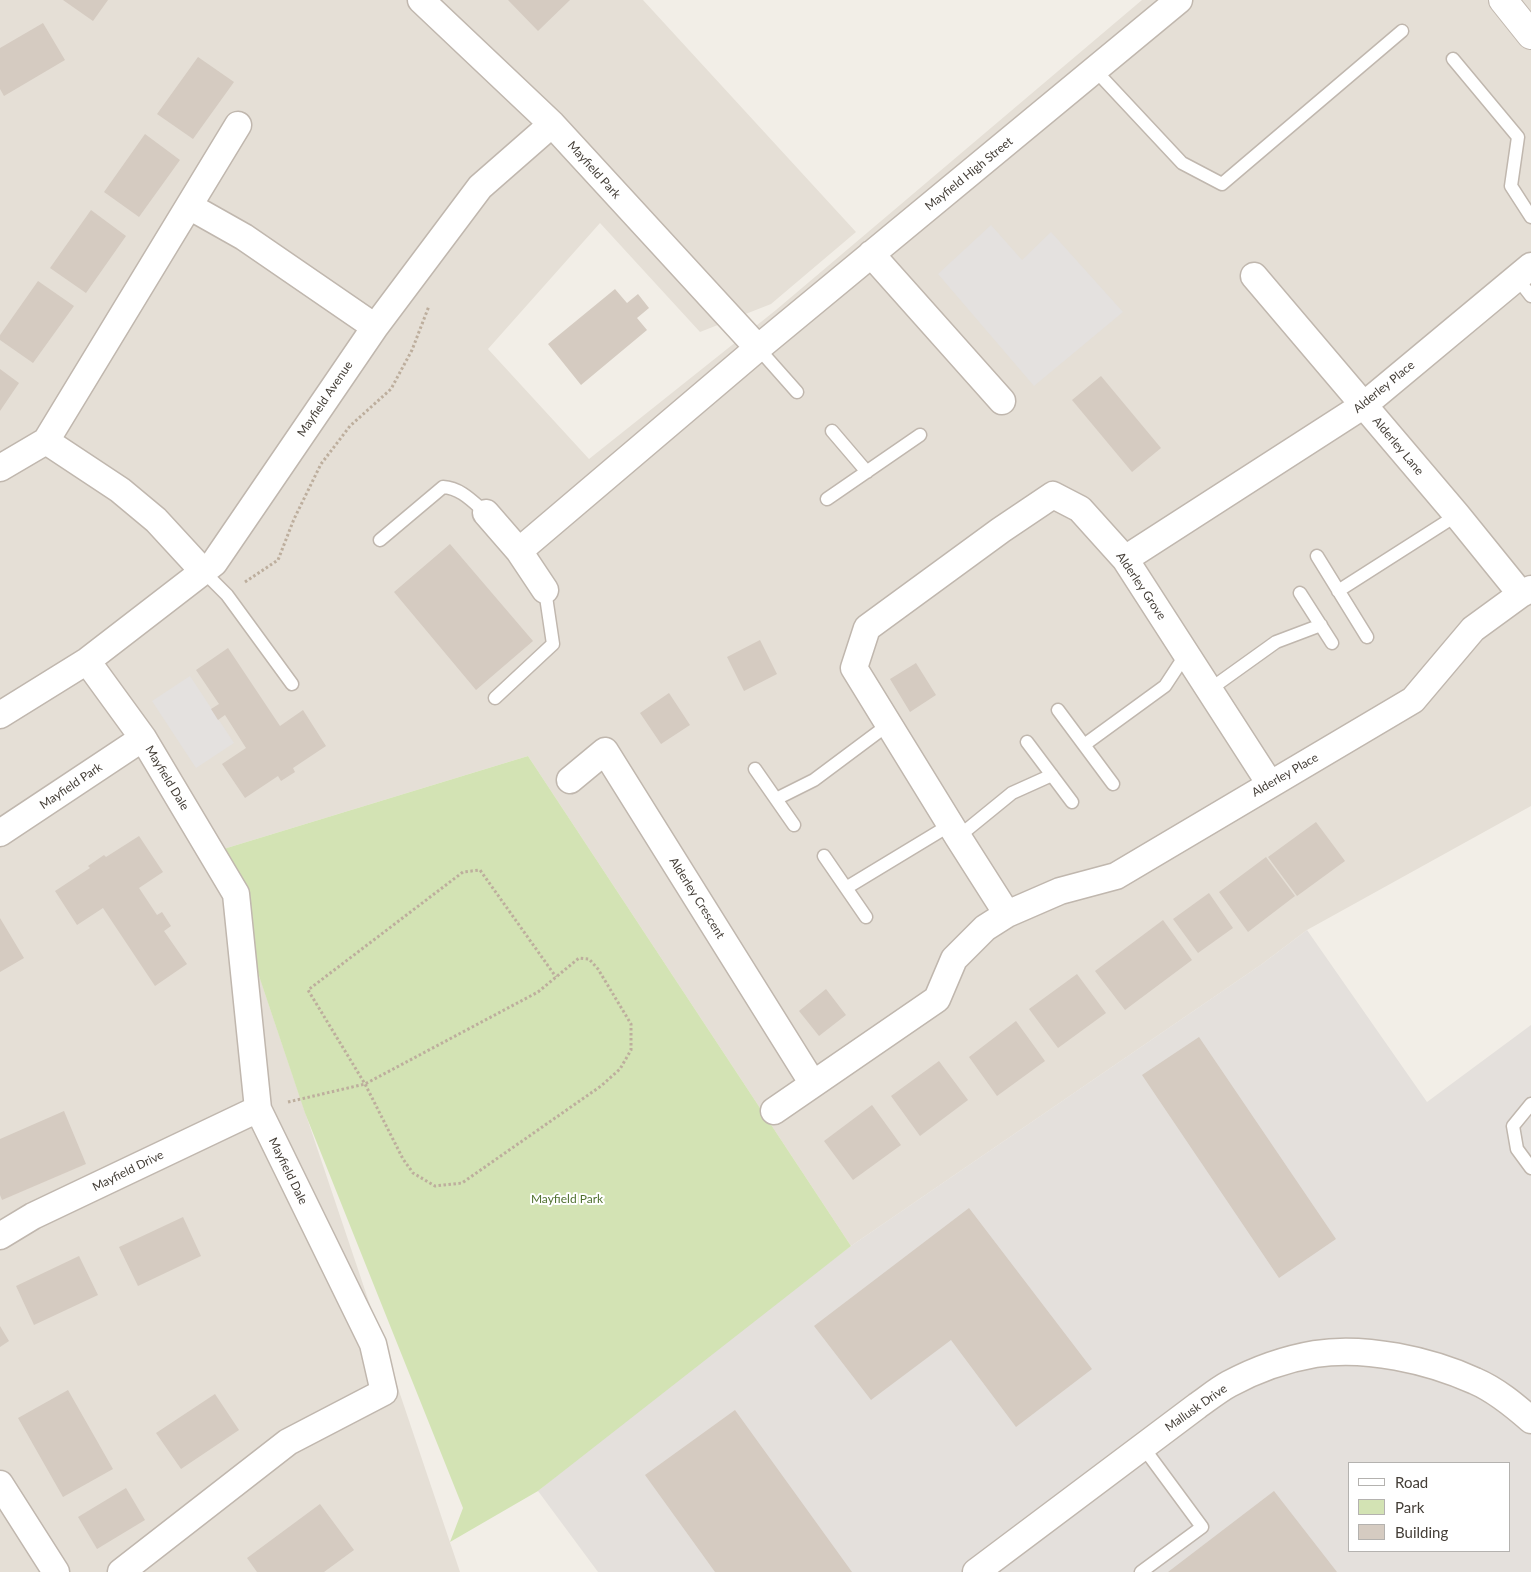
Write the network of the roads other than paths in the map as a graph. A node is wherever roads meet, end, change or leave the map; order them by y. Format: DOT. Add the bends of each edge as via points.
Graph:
graph roads {
  1 [pos="421,0"];
  2 [pos="1179,0"];
  3 [pos="1503,0"];
  4 [pos="1402,31"];
  5 [pos="1531,35"];
  6 [pos="1453,59"];
  7 [pos="1095,70"];
  8 [pos="552,124"];
  9 [pos="238,125"];
  10 [pos="189,206"];
  11 [pos="1531,217"];
  12 [pos="871,254"];
  13 [pos="1254,276"];
  14 [pos="1526,280"];
  15 [pos="375,327"];
  16 [pos="758,348"];
  17 [pos="797,392"];
  18 [pos="1002,401"];
  19 [pos="1364,405"];
  20 [pos="832,432"];
  21 [pos="920,436"];
  22 [pos="46,441"];
  23 [pos="0,468"];
  24 [pos="867,472"];
  25 [pos="827,499"];
  26 [pos="486,513"];
  27 [pos="1457,516"];
  28 [pos="380,540"];
  29 [pos="519,552"];
  30 [pos="1317,556"];
  31 [pos="1125,559"];
  32 [pos="203,571"];
  33 [pos="545,590"];
  34 [pos="1338,590"];
  35 [pos="1526,591"];
  36 [pos="1300,593"];
  37 [pos="1321,625"];
  38 [pos="1367,637"];
  39 [pos="1332,642"];
  40 [pos="1186,654"];
  41 [pos="87,661"];
  42 [pos="292,684"];
  43 [pos="1209,690"];
  44 [pos="495,698"];
  45 [pos="1058,710"];
  46 [pos="0,715"];
  47 [pos="889,724"];
  48 [pos="143,738"];
  49 [pos="1027,742"];
  50 [pos="1084,745"];
  51 [pos="755,770"];
  52 [pos="1052,775"];
  53 [pos="570,780"];
  54 [pos="1112,784"];
  55 [pos="1270,784"];
  56 [pos="776,799"];
  57 [pos="1072,802"];
  58 [pos="794,825"];
  59 [pos="954,831"];
  60 [pos="0,833"];
  61 [pos="824,856"];
  62 [pos="846,888"];
  63 [pos="1007,914"];
  64 [pos="866,917"];
  65 [pos="813,1084"];
  66 [pos="1531,1104"];
  67 [pos="258,1109"];
  68 [pos="774,1111"];
  69 [pos="1531,1168"];
  70 [pos="0,1236"];
  71 [pos="1531,1420"];
  72 [pos="1143,1447"];
  73 [pos="0,1484"];
  74 [pos="56,1572"];
  75 [pos="121,1572"];
  76 [pos="976,1572"];
  77 [pos="1141,1572"];
  1 -- 8 [label="street, Mayfield Park"];
  2 -- 7 [label="street, Mayfield High Street"];
  3 -- 5 [label="street"];
  4 -- 7 [label="lane" via="1222,184 1182,163"];
  6 -- 11 [label="lane" via="1518,137 1511,186"];
  7 -- 12 [label="street, Mayfield High Street"];
  8 -- 15 [label="street, Mayfield Avenue" via="480,187"];
  8 -- 16 [label="street, Mayfield Park"];
  9 -- 10 [label="street"];
  10 -- 15 [label="street" via="244,237"];
  10 -- 22 [label="street"];
  12 -- 16 [label="street, Mayfield High Street"];
  12 -- 18 [label="street"];
  13 -- 19 [label="street, Alderley Lane"];
  14 -- 19 [label="street, Alderley Place"];
  15 -- 32 [label="street, Mayfield Avenue" via="214,563"];
  16 -- 17 [label="lane"];
  16 -- 29 [label="street, Mayfield High Street"];
  19 -- 27 [label="street, Alderley Lane"];
  19 -- 31 [label="street, Alderley Place"];
  20 -- 24 [label="lane"];
  21 -- 24 [label="lane"];
  22 -- 23 [label="street"];
  22 -- 32 [label="street" via="120,490 156,520"];
  24 -- 25 [label="lane"];
  26 -- 28 [label="lane" via="459,491 443,486"];
  26 -- 29 [label="street"];
  27 -- 34 [label="lane"];
  27 -- 35 [label="street, Alderley Lane"];
  29 -- 33 [label="street"];
  30 -- 34 [label="lane"];
  31 -- 40 [label="street, Alderley Grove"];
  31 -- 47 [label="street, Alderley Grove" via="1080,509 1053,495 1001,530 867,628 854,668"];
  32 -- 41 [label="street, Mayfield Avenue"];
  32 -- 42 [label="lane" via="227,594"];
  33 -- 44 [label="lane" via="553,644"];
  34 -- 38 [label="lane"];
  35 -- 55 [label="street, Alderley Place" via="1473,629 1414,700"];
  36 -- 37 [label="lane"];
  37 -- 39 [label="lane"];
  37 -- 43 [label="lane" via="1276,642"];
  40 -- 43 [label="street, Alderley Grove"];
  40 -- 50 [label="lane" via="1165,686"];
  41 -- 46 [label="street, Mayfield Avenue"];
  41 -- 48 [label="street, Mayfield Dale"];
  43 -- 55 [label="street, Alderley Grove"];
  45 -- 50 [label="lane"];
  47 -- 56 [label="lane" via="814,780"];
  47 -- 59 [label="street"];
  48 -- 60 [label="street, Mayfield Park"];
  48 -- 67 [label="street, Mayfield Dale" via="236,894"];
  49 -- 52 [label="lane"];
  50 -- 54 [label="lane"];
  51 -- 56 [label="lane"];
  52 -- 57 [label="lane"];
  52 -- 59 [label="lane" via="1012,793"];
  53 -- 65 [label="street, Alderley Crescent" via="605,751"];
  55 -- 63 [label="street, Alderley Place" via="1116,876 1060,891"];
  56 -- 58 [label="lane"];
  59 -- 62 [label="lane"];
  59 -- 63 [label="street"];
  61 -- 62 [label="lane"];
  62 -- 64 [label="lane"];
  63 -- 65 [label="street, Alderley Place" via="985,928 954,959 937,999"];
  65 -- 68 [label="street, Alderley Place"];
  66 -- 69 [label="lane" via="1513,1126 1517,1149"];
  67 -- 70 [label="street, Mayfield Drive" via="33,1216"];
  67 -- 75 [label="street, Mayfield Dale" via="373,1344 384,1392 288,1442"];
  71 -- 72 [label="street, Mallusk Drive" via="1506,1399 1476,1381 1440,1368 1402,1357 1362,1352 1316,1354 1272,1365 1228,1384"];
  72 -- 76 [label="street, Mallusk Drive"];
  72 -- 77 [label="lane" via="1202,1527"];
  73 -- 74 [label="street"];
}
